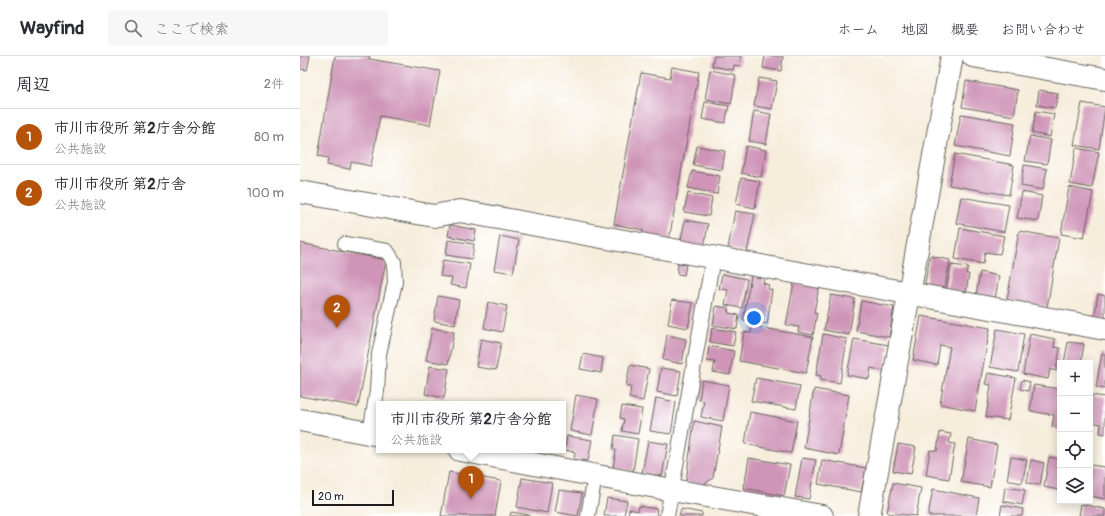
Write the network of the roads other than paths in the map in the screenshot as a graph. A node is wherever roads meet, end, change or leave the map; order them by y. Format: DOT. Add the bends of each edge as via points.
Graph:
graph roads {
  1 [pos="952,56"];
  2 [pos="973,56"];
  3 [pos="1105,79"];
  4 [pos="300,192"];
  5 [pos="345,244"];
  6 [pos="713,258"];
  7 [pos="910,293"];
  8 [pos="1105,329"];
  9 [pos="376,401"];
  10 [pos="376,405"];
  11 [pos="300,420"];
  12 [pos="374,434"];
  13 [pos="476,453"];
  14 [pos="595,476"];
  15 [pos="672,490"];
  16 [pos="588,516"];
  17 [pos="667,516"];
  18 [pos="822,516"];
  19 [pos="870,516"];
  1 -- 7 [label="street"];
  2 -- 3 [label="street"];
  4 -- 6 [label="street" via="434,216 460,211"];
  5 -- 9 [label="lane" via="386,251 394,262 395,282 383,314 375,354"];
  6 -- 7 [label="street"];
  6 -- 15 [label="lane"];
  7 -- 8 [label="street"];
  7 -- 19 [label="street"];
  10 -- 12 [label="lane"];
  11 -- 12 [label="street"];
  13 -- 14 [label="street"];
  14 -- 15 [label="street"];
  14 -- 16 [label="lane"];
  15 -- 17 [label="lane"];
  15 -- 18 [label="street"];
}
